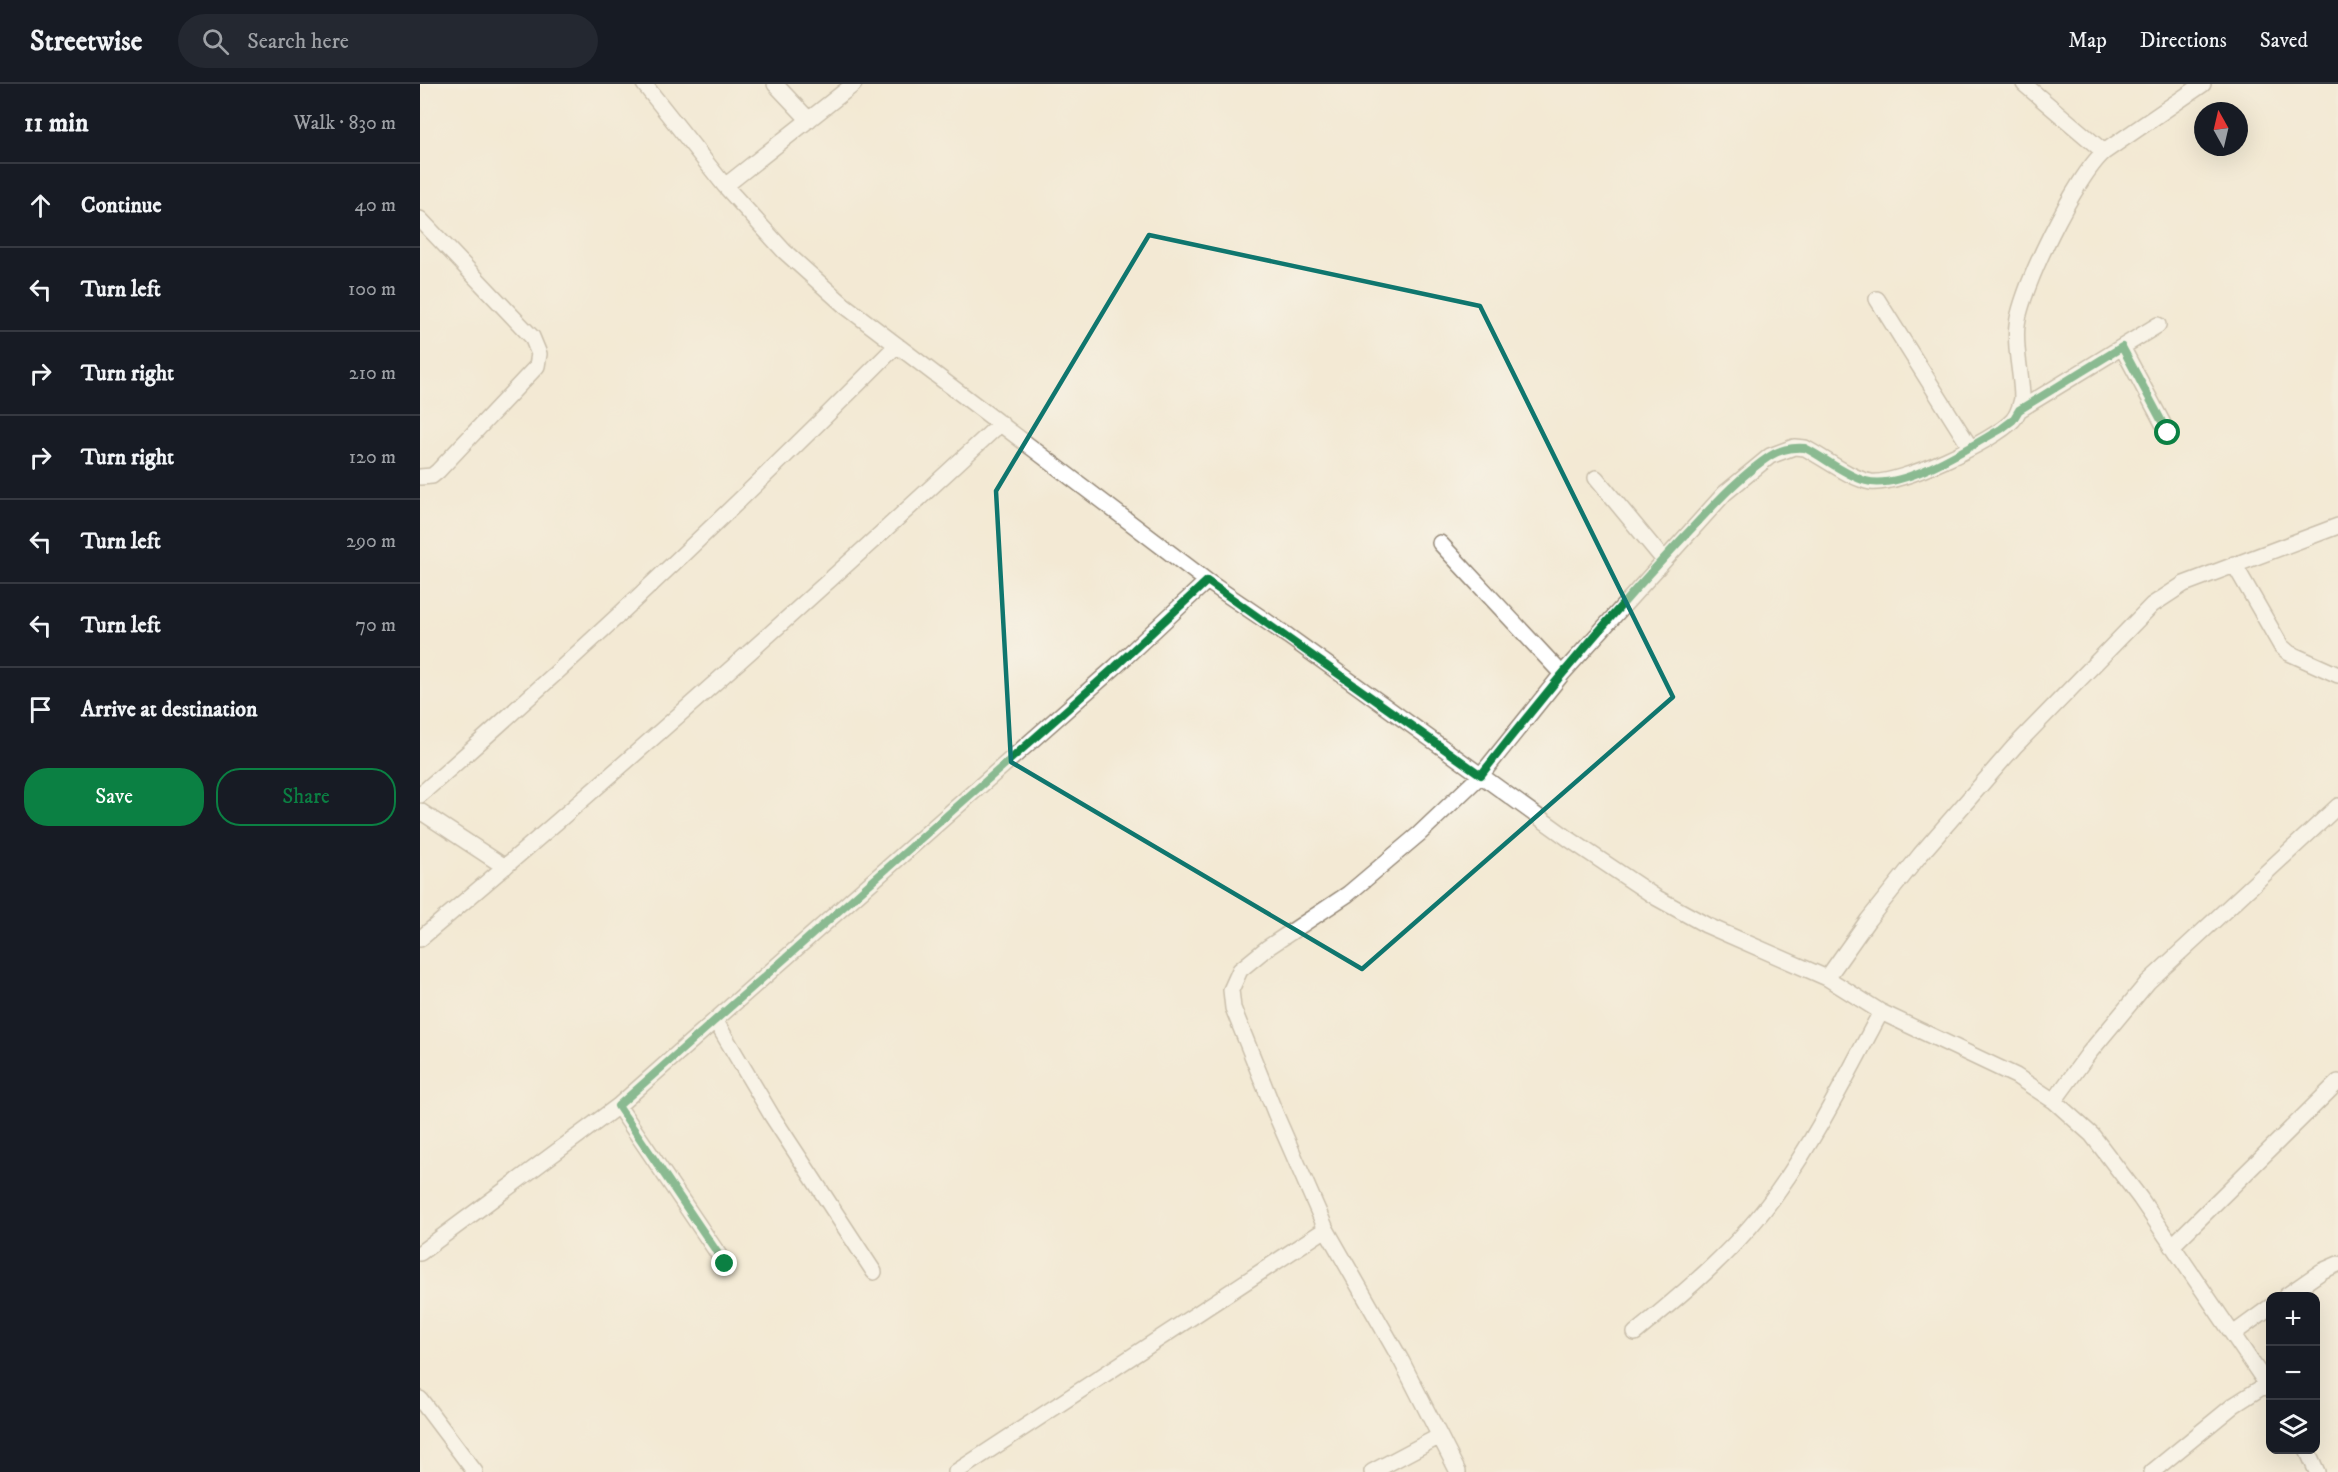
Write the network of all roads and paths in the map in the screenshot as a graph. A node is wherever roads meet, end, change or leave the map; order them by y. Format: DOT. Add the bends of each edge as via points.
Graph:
graph roads {
  1 [pos="644,84"];
  2 [pos="775,84"];
  3 [pos="854,84"];
  4 [pos="2024,84"];
  5 [pos="2203,84"];
  6 [pos="809,120"];
  7 [pos="2104,152"];
  8 [pos="725,186"];
  9 [pos="420,219"];
  10 [pos="1877,299"];
  11 [pos="2158,325"];
  12 [pos="897,345"];
  13 [pos="2122,347"];
  14 [pos="2019,410"];
  15 [pos="1001,423"];
  16 [pos="2168,433"];
  17 [pos="1970,447"];
  18 [pos="420,477"];
  19 [pos="1596,478"];
  20 [pos="2338,526"];
  21 [pos="1440,543"];
  22 [pos="1664,559"];
  23 [pos="2234,564"];
  24 [pos="1207,581"];
  25 [pos="1562,674"];
  26 [pos="2338,675"];
  27 [pos="1481,775"];
  28 [pos="420,795"];
  29 [pos="2338,806"];
  30 [pos="420,811"];
  31 [pos="505,867"];
  32 [pos="420,939"];
  33 [pos="1827,978"];
  34 [pos="1881,1011"];
  35 [pos="715,1020"];
  36 [pos="2338,1082"];
  37 [pos="2054,1101"];
  38 [pos="618,1106"];
  39 [pos="1326,1229"];
  40 [pos="2172,1246"];
  41 [pos="420,1253"];
  42 [pos="725,1264"];
  43 [pos="2338,1264"];
  44 [pos="874,1272"];
  45 [pos="2292,1292"];
  46 [pos="2266,1311"];
  47 [pos="1635,1333"];
  48 [pos="2233,1334"];
  49 [pos="2266,1382"];
  50 [pos="2266,1388"];
  51 [pos="420,1400"];
  52 [pos="1438,1437"];
  53 [pos="2309,1454"];
  54 [pos="475,1472"];
  55 [pos="956,1472"];
  56 [pos="1372,1472"];
  57 [pos="1458,1472"];
  58 [pos="2152,1472"];
  59 [pos="2317,1472"];
  1 -- 8 [label="street"];
  2 -- 6 [label="street"];
  3 -- 6 [label="street"];
  4 -- 7 [label="street"];
  5 -- 7 [label="street"];
  6 -- 8 [label="street"];
  7 -- 14 [label="street" via="2092,162 2076,188 2024,300 2017,323 2022,378"];
  8 -- 12 [label="street" via="784,250 844,306"];
  9 -- 18 [label="street" via="531,337 539,354 537,366 438,471"];
  10 -- 17 [label="street"];
  11 -- 13 [label="street"];
  12 -- 15 [label="street"];
  12 -- 28 [label="street" via="701,538 524,704"];
  13 -- 14 [label="street"];
  13 -- 16 [label="street"];
  14 -- 17 [label="street" via="2013,420"];
  15 -- 24 [label="street"];
  15 -- 31 [label="street"];
  17 -- 22 [label="street" via="1921,471 1879,482 1853,476 1805,448 1781,451 1725,493"];
  19 -- 22 [label="street"];
  20 -- 23 [label="street"];
  21 -- 25 [label="street"];
  22 -- 25 [label="street"];
  23 -- 26 [label="street" via="2281,646"];
  23 -- 33 [label="street" via="2164,595 2111,645 2014,747 1920,855"];
  24 -- 27 [label="street"];
  24 -- 35 [label="street"];
  25 -- 27 [label="street"];
  27 -- 33 [label="street" via="1657,898 1706,925"];
  27 -- 39 [label="street" via="1348,894 1267,948 1240,970 1234,980 1233,1008"];
  29 -- 37 [label="street" via="2148,982"];
  30 -- 31 [label="street"];
  31 -- 32 [label="street"];
  33 -- 34 [label="street"];
  34 -- 37 [label="street" via="2016,1076"];
  34 -- 47 [label="street" via="1778,1191 1737,1240"];
  35 -- 38 [label="street"];
  35 -- 44 [label="street" via="772,1116"];
  36 -- 40 [label="street"];
  37 -- 40 [label="street" via="2092,1135"];
  38 -- 41 [label="street"];
  38 -- 42 [label="street"];
  39 -- 52 [label="street" via="1402,1362"];
  39 -- 55 [label="street"];
  40 -- 48 [label="street"];
  43 -- 45 [label="street"];
  46 -- 48 [label="street"];
  48 -- 49 [label="street"];
  50 -- 58 [label="street" via="2234,1405"];
  51 -- 54 [label="street"];
  52 -- 56 [label="street"];
  52 -- 57 [label="street"];
  53 -- 59 [label="street"];
}
